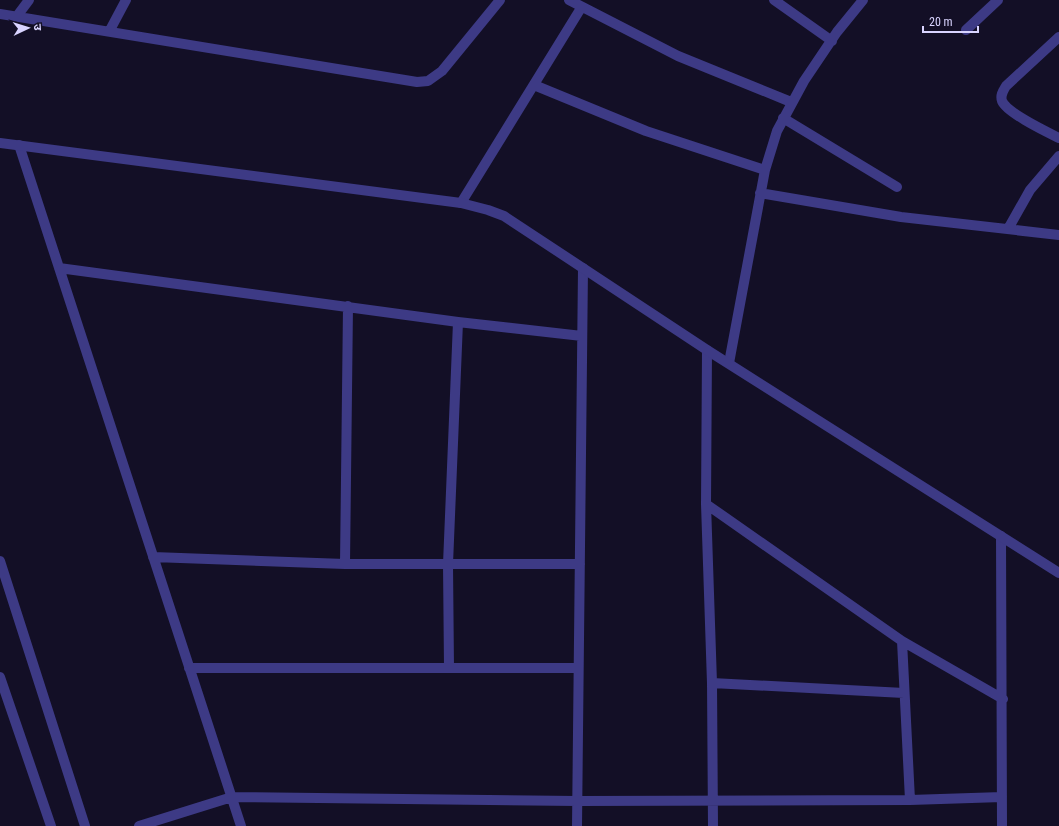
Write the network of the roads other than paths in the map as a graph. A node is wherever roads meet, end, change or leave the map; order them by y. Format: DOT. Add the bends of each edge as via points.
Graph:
graph roads {
  1 [pos="28,0"];
  2 [pos="126,0"];
  3 [pos="500,0"];
  4 [pos="569,0"];
  5 [pos="774,0"];
  6 [pos="863,0"];
  7 [pos="998,0"];
  8 [pos="581,8"];
  9 [pos="0,14"];
  10 [pos="17,16"];
  11 [pos="110,30"];
  12 [pos="966,30"];
  13 [pos="1059,37"];
  14 [pos="832,40"];
  15 [pos="534,86"];
  16 [pos="791,102"];
  17 [pos="783,118"];
  18 [pos="1059,138"];
  19 [pos="0,143"];
  20 [pos="18,145"];
  21 [pos="1059,156"];
  22 [pos="765,170"];
  23 [pos="897,187"];
  24 [pos="760,193"];
  25 [pos="461,203"];
  26 [pos="1008,229"];
  27 [pos="1059,235"];
  28 [pos="59,268"];
  29 [pos="583,268"];
  30 [pos="348,306"];
  31 [pos="458,322"];
  32 [pos="582,336"];
  33 [pos="707,350"];
  34 [pos="728,363"];
  35 [pos="706,504"];
  36 [pos="1001,536"];
  37 [pos="153,557"];
  38 [pos="0,561"];
  39 [pos="345,564"];
  40 [pos="448,564"];
  41 [pos="580,564"];
  42 [pos="1059,573"];
  43 [pos="902,641"];
  44 [pos="189,668"];
  45 [pos="449,668"];
  46 [pos="578,668"];
  47 [pos="0,677"];
  48 [pos="712,683"];
  49 [pos="904,692"];
  50 [pos="1003,700"];
  51 [pos="232,797"];
  52 [pos="1002,797"];
  53 [pos="713,800"];
  54 [pos="910,800"];
  55 [pos="577,801"];
  56 [pos="51,826"];
  57 [pos="85,826"];
  58 [pos="138,826"];
  59 [pos="241,826"];
  60 [pos="577,826"];
  61 [pos="713,826"];
  62 [pos="1002,826"];
  1 -- 10 [label="street"];
  2 -- 11 [label="street"];
  3 -- 11 [label="street" via="452,59 428,81 417,82"];
  4 -- 8 [label="street"];
  5 -- 14 [label="street"];
  6 -- 14 [label="street"];
  7 -- 12 [label="street"];
  8 -- 15 [label="street"];
  8 -- 16 [label="street" via="689,61"];
  9 -- 10 [label="street"];
  10 -- 11 [label="street"];
  13 -- 18 [label="street" via="1006,86 1001,99 1023,119"];
  14 -- 16 [label="street"];
  15 -- 22 [label="street" via="646,132"];
  15 -- 25 [label="street"];
  16 -- 17 [label="street"];
  17 -- 22 [label="street"];
  17 -- 23 [label="street"];
  19 -- 20 [label="street"];
  20 -- 25 [label="street"];
  20 -- 28 [label="street"];
  21 -- 26 [label="street" via="1030,190"];
  22 -- 24 [label="street"];
  24 -- 26 [label="street" via="901,217"];
  24 -- 34 [label="street"];
  25 -- 29 [label="street" via="504,216"];
  26 -- 27 [label="street"];
  28 -- 30 [label="street"];
  28 -- 37 [label="street"];
  29 -- 32 [label="street"];
  29 -- 33 [label="street"];
  30 -- 31 [label="street"];
  30 -- 39 [label="street"];
  31 -- 32 [label="street"];
  31 -- 40 [label="street"];
  32 -- 41 [label="street"];
  33 -- 34 [label="street"];
  33 -- 35 [label="street"];
  34 -- 36 [label="street"];
  35 -- 43 [label="street"];
  35 -- 48 [label="street"];
  36 -- 42 [label="street"];
  36 -- 50 [label="street"];
  37 -- 39 [label="street"];
  37 -- 44 [label="street"];
  38 -- 57 [label="street"];
  39 -- 40 [label="street"];
  40 -- 41 [label="street"];
  40 -- 45 [label="street"];
  41 -- 46 [label="street"];
  43 -- 49 [label="street"];
  43 -- 50 [label="street"];
  44 -- 45 [label="street"];
  44 -- 51 [label="street"];
  45 -- 46 [label="street"];
  46 -- 55 [label="street"];
  47 -- 56 [label="street"];
  48 -- 49 [label="street"];
  48 -- 53 [label="street"];
  49 -- 54 [label="street"];
  50 -- 52 [label="street"];
  51 -- 55 [label="street"];
  51 -- 58 [label="street"];
  51 -- 59 [label="street"];
  52 -- 54 [label="street"];
  52 -- 62 [label="street"];
  53 -- 54 [label="street"];
  53 -- 55 [label="street"];
  53 -- 61 [label="street"];
  55 -- 60 [label="street"];
}
